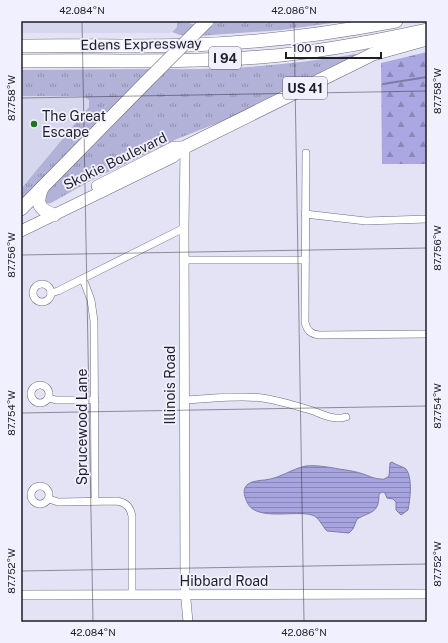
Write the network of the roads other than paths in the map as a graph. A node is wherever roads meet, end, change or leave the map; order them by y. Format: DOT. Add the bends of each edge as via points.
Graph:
graph roads {
  1 [pos="207,21"];
  2 [pos="396,21"];
  3 [pos="427,30"];
  4 [pos="427,40"];
  5 [pos="21,46"];
  6 [pos="21,61"];
  7 [pos="185,147"];
  8 [pos="306,154"];
  9 [pos="42,188"];
  10 [pos="21,209"];
  11 [pos="50,213"];
  12 [pos="305,214"];
  13 [pos="427,219"];
  14 [pos="21,223"];
  15 [pos="184,228"];
  16 [pos="21,231"];
  17 [pos="184,260"];
  18 [pos="305,260"];
  19 [pos="83,279"];
  20 [pos="51,292"];
  21 [pos="427,334"];
  22 [pos="49,398"];
  23 [pos="94,400"];
  24 [pos="184,400"];
  25 [pos="346,417"];
  26 [pos="49,499"];
  27 [pos="95,501"];
  28 [pos="427,594"];
  29 [pos="21,595"];
  30 [pos="132,595"];
  31 [pos="185,595"];
  32 [pos="188,622"];
  1 -- 9 [label="highway, bridge"];
  2 -- 5 [label="highway, Edens Expressway / I 94" via="328,33 251,42"];
  3 -- 6 [label="highway, Edens Expressway / I 94" via="342,47 259,57"];
  4 -- 7 [label="highway, US 41" via="373,54"];
  7 -- 11 [label="main road, Skokie Boulevard / US 41" via="174,147"];
  7 -- 15 [label="street, Illinois Road"];
  8 -- 12 [label="street"];
  9 -- 10 [label="highway"];
  9 -- 11 [label="highway" via="38,202"];
  11 -- 14 [label="main road, Skokie Boulevard / US 41"];
  11 -- 16 [label="main road, Skokie Boulevard / US 41"];
  12 -- 13 [label="street" via="366,221"];
  12 -- 18 [label="street"];
  15 -- 17 [label="street, Illinois Road"];
  15 -- 19 [label="street"];
  17 -- 18 [label="street"];
  17 -- 24 [label="street, Illinois Road"];
  18 -- 21 [label="street" via="305,322 309,332 320,335"];
  19 -- 20 [label="street"];
  19 -- 23 [label="street, Sprucewood Lane" via="91,300 94,321"];
  22 -- 23 [label="street"];
  23 -- 27 [label="street, Sprucewood Lane"];
  24 -- 25 [label="street" via="263,398 312,410 336,419"];
  24 -- 31 [label="street, Illinois Road"];
  26 -- 27 [label="street" via="58,502"];
  27 -- 30 [label="street, Sprucewood Lane" via="121,502 129,507 131,512"];
  28 -- 31 [label="street, Hibbard Road"];
  29 -- 30 [label="street, Hibbard Road"];
  30 -- 31 [label="street, Hibbard Road"];
  31 -- 32 [label="street, Illinois Road"];
}
